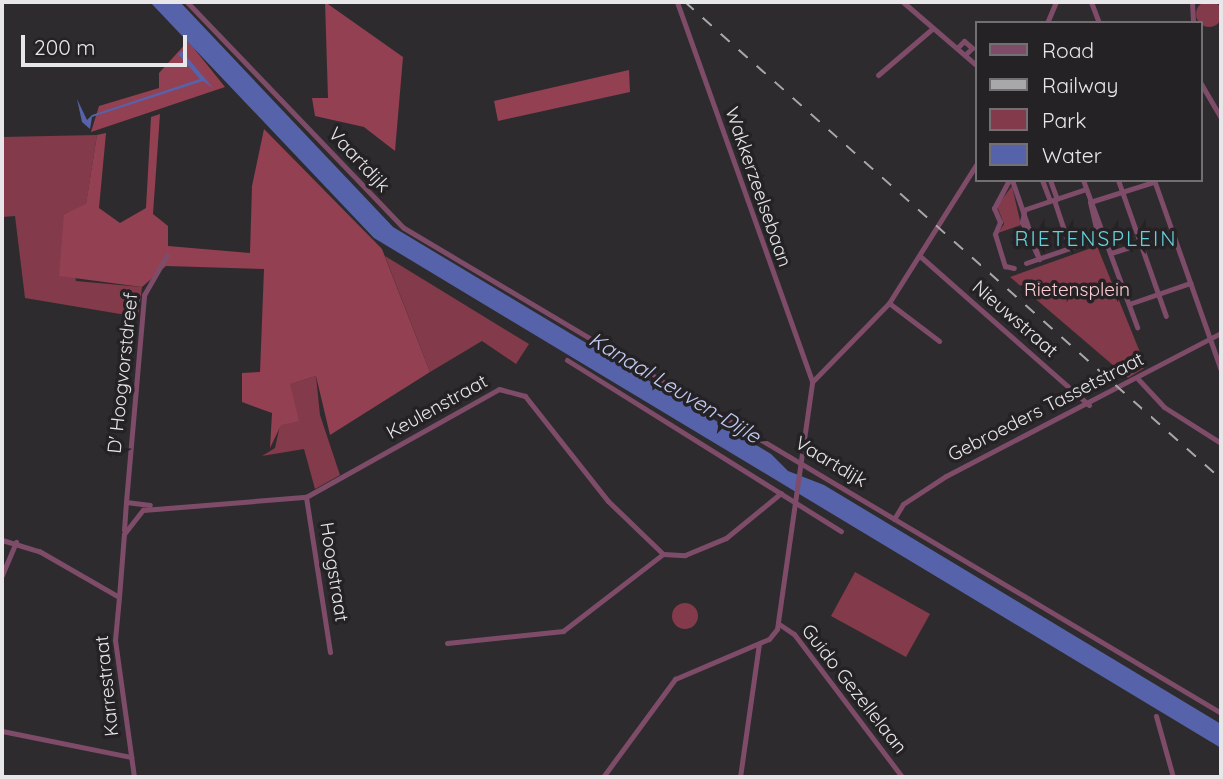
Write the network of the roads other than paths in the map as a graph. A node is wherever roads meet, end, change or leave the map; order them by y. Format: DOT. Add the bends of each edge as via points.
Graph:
graph roads {
  1 [pos="187,2"];
  2 [pos="903,2"];
  3 [pos="1056,2"];
  4 [pos="1091,2"];
  5 [pos="1192,2"];
  6 [pos="675,3"];
  7 [pos="1048,21"];
  8 [pos="1098,21"];
  9 [pos="1193,21"];
  10 [pos="933,28"];
  11 [pos="974,63"];
  12 [pos="878,75"];
  13 [pos="1203,99"];
  14 [pos="1221,118"];
  15 [pos="974,168"];
  16 [pos="1010,182"];
  17 [pos="1012,182"];
  18 [pos="1043,182"];
  19 [pos="1050,182"];
  20 [pos="1084,182"];
  21 [pos="1119,182"];
  22 [pos="1151,182"];
  23 [pos="1154,182"];
  24 [pos="1086,189"];
  25 [pos="1122,192"];
  26 [pos="1053,200"];
  27 [pos="1090,202"];
  28 [pos="1024,211"];
  29 [pos="1173,233"];
  30 [pos="1102,237"];
  31 [pos="1140,243"];
  32 [pos="1070,248"];
  33 [pos="1111,253"];
  34 [pos="167,255"];
  35 [pos="921,257"];
  36 [pos="1039,259"];
  37 [pos="1026,264"];
  38 [pos="1014,268"];
  39 [pos="1190,283"];
  40 [pos="1159,294"];
  41 [pos="889,303"];
  42 [pos="1129,304"];
  43 [pos="1166,316"];
  44 [pos="1137,327"];
  45 [pos="1221,333"];
  46 [pos="1211,338"];
  47 [pos="940,341"];
  48 [pos="567,360"];
  49 [pos="1221,370"];
  50 [pos="1138,379"];
  51 [pos="812,382"];
  52 [pos="1089,405"];
  53 [pos="1221,443"];
  54 [pos="801,462"];
  55 [pos="780,493"];
  56 [pos="306,497"];
  57 [pos="793,501"];
  58 [pos="126,502"];
  59 [pos="153,505"];
  60 [pos="894,519"];
  61 [pos="841,531"];
  62 [pos="124,534"];
  63 [pos="2,540"];
  64 [pos="16,542"];
  65 [pos="663,554"];
  66 [pos="2,575"];
  67 [pos="119,597"];
  68 [pos="779,624"];
  69 [pos="447,643"];
  70 [pos="759,644"];
  71 [pos="330,652"];
  72 [pos="1221,713"];
  73 [pos="1156,716"];
  74 [pos="2,731"];
  75 [pos="131,757"];
  76 [pos="134,777"];
  77 [pos="603,777"];
  78 [pos="740,777"];
  79 [pos="902,777"];
  80 [pos="1173,777"];
  1 -- 54 [label="street, Vaartdijk" via="396,223"];
  2 -- 10 [label="street"];
  3 -- 7 [label="street"];
  4 -- 8 [label="street"];
  5 -- 9 [label="street"];
  6 -- 51 [label="street, Wakkerzeelsebaan"];
  10 -- 11 [label="street" via="957,48 964,41 972,48 965,55"];
  10 -- 12 [label="street"];
  13 -- 14 [label="street"];
  15 -- 35 [label="street"];
  16 -- 38 [label="street" via="994,208 1000,222 995,234 1005,265"];
  17 -- 28 [label="street"];
  18 -- 26 [label="street"];
  19 -- 26 [label="street"];
  20 -- 24 [label="street"];
  21 -- 25 [label="street"];
  22 -- 25 [label="street"];
  23 -- 29 [label="street"];
  24 -- 26 [label="street"];
  24 -- 27 [label="street"];
  25 -- 27 [label="street"];
  25 -- 31 [label="street"];
  26 -- 28 [label="street"];
  26 -- 32 [label="street"];
  27 -- 30 [label="street"];
  28 -- 36 [label="street"];
  29 -- 31 [label="street"];
  29 -- 39 [label="street"];
  30 -- 32 [label="street"];
  30 -- 33 [label="street"];
  31 -- 33 [label="street"];
  31 -- 40 [label="street"];
  32 -- 36 [label="street"];
  33 -- 42 [label="street"];
  34 -- 58 [label="street, D' Hoogvorstdreef" via="144,295"];
  35 -- 41 [label="street"];
  35 -- 52 [label="street, Nieuwstraat"];
  36 -- 37 [label="street"];
  39 -- 40 [label="street"];
  39 -- 46 [label="street"];
  40 -- 42 [label="street"];
  40 -- 43 [label="street"];
  41 -- 47 [label="street"];
  41 -- 51 [label="street"];
  42 -- 44 [label="street"];
  45 -- 46 [label="street, Gebroeders Tassetstraat"];
  46 -- 49 [label="street"];
  46 -- 50 [label="street, Gebroeders Tassetstraat"];
  48 -- 55 [label="street"];
  50 -- 52 [label="street, Gebroeders Tassetstraat"];
  50 -- 53 [label="street" via="1164,407"];
  51 -- 54 [label="street"];
  52 -- 60 [label="street, Gebroeders Tassetstraat" via="946,476 903,504"];
  54 -- 57 [label="street"];
  54 -- 60 [label="street, Vaartdijk"];
  55 -- 57 [label="street"];
  55 -- 65 [label="street" via="726,538 685,555"];
  56 -- 59 [label="street, Keulenstraat"];
  56 -- 65 [label="street, Keulenstraat" via="488,393 507,388 525,396 608,501"];
  56 -- 71 [label="street, Hoogstraat"];
  57 -- 61 [label="street"];
  57 -- 68 [label="street" via="796,520"];
  58 -- 59 [label="street, Keulenstraat"];
  58 -- 62 [label="street"];
  59 -- 62 [label="street"];
  60 -- 72 [label="street, Vaartdijk"];
  62 -- 67 [label="street"];
  63 -- 64 [label="street"];
  64 -- 66 [label="street"];
  64 -- 67 [label="street"];
  65 -- 69 [label="street" via="556,634"];
  67 -- 75 [label="street, Karrestraat" via="115,640"];
  68 -- 70 [label="street"];
  68 -- 79 [label="street, Guido Gezellelaan" via="794,634"];
  70 -- 77 [label="street" via="675,679"];
  70 -- 78 [label="street"];
  73 -- 80 [label="street"];
  74 -- 75 [label="street"];
  75 -- 76 [label="street, Karrestraat"];
}
